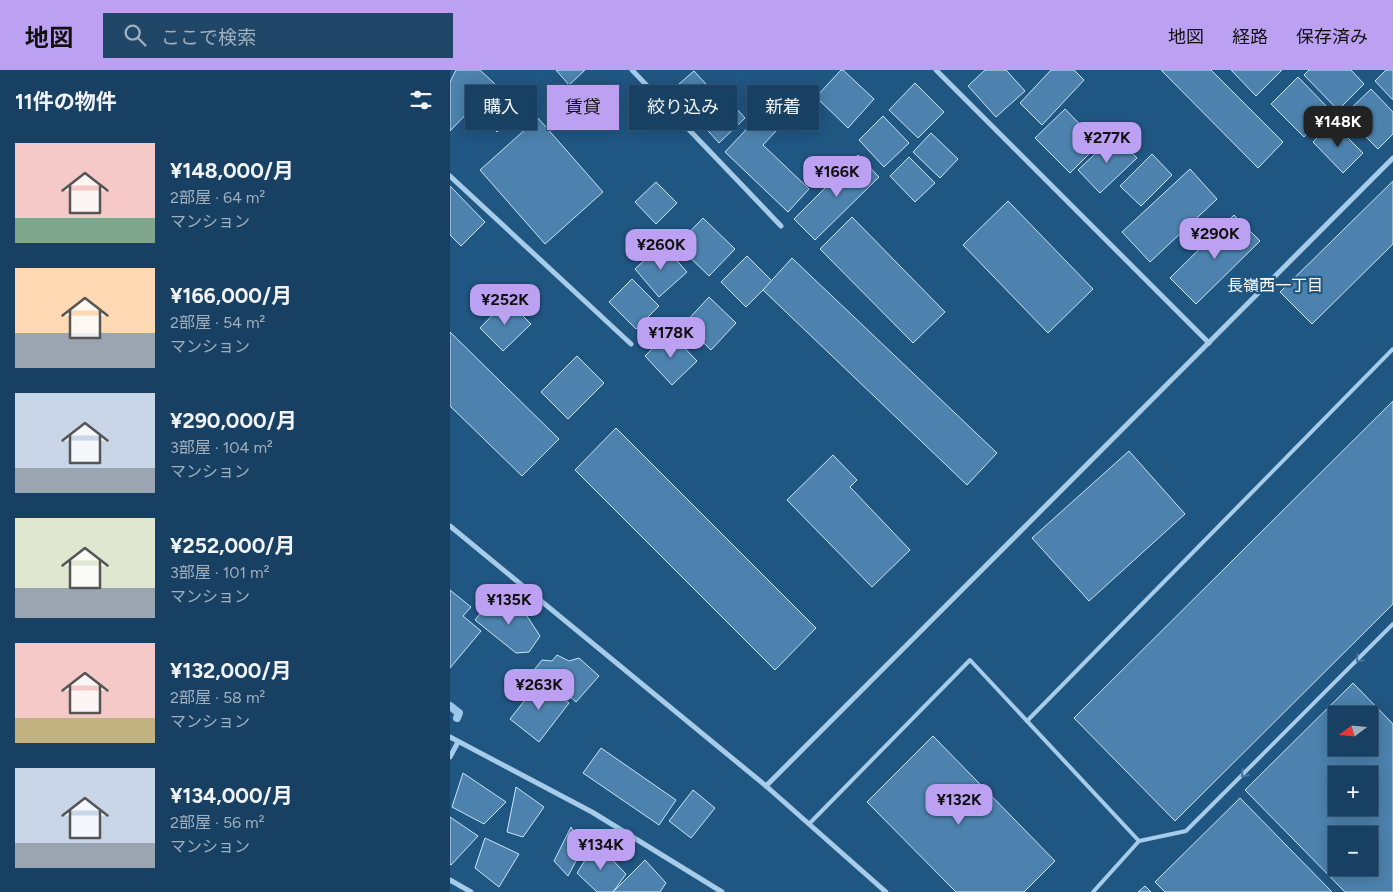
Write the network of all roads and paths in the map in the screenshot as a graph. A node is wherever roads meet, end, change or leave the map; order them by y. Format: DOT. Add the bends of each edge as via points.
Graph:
graph roads {
  1 [pos="632,70"];
  2 [pos="936,70"];
  3 [pos="1393,158"];
  4 [pos="450,176"];
  5 [pos="781,226"];
  6 [pos="1209,343"];
  7 [pos="632,344"];
  8 [pos="1393,349"];
  9 [pos="450,526"];
  10 [pos="1393,624"];
  11 [pos="1027,721"];
  12 [pos="450,737"];
  13 [pos="458,742"];
  14 [pos="450,757"];
  15 [pos="766,786"];
  16 [pos="809,824"];
  17 [pos="1140,841"];
  18 [pos="450,880"];
  19 [pos="471,892"];
  20 [pos="722,892"];
  21 [pos="886,892"];
  22 [pos="1093,892"];
  1 -- 5 [label="street"];
  2 -- 6 [label="street"];
  3 -- 6 [label="street"];
  4 -- 7 [label="street"];
  6 -- 15 [label="street"];
  8 -- 11 [label="lane"];
  9 -- 15 [label="street"];
  10 -- 17 [label="lane, one-way" via="1186,831"];
  11 -- 16 [label="lane" via="970,660"];
  11 -- 17 [label="lane"];
  12 -- 13 [label="street"];
  13 -- 14 [label="street"];
  13 -- 20 [label="street" via="592,812"];
  15 -- 16 [label="street"];
  16 -- 21 [label="street"];
  17 -- 22 [label="lane"];
  18 -- 19 [label="street"];
}
